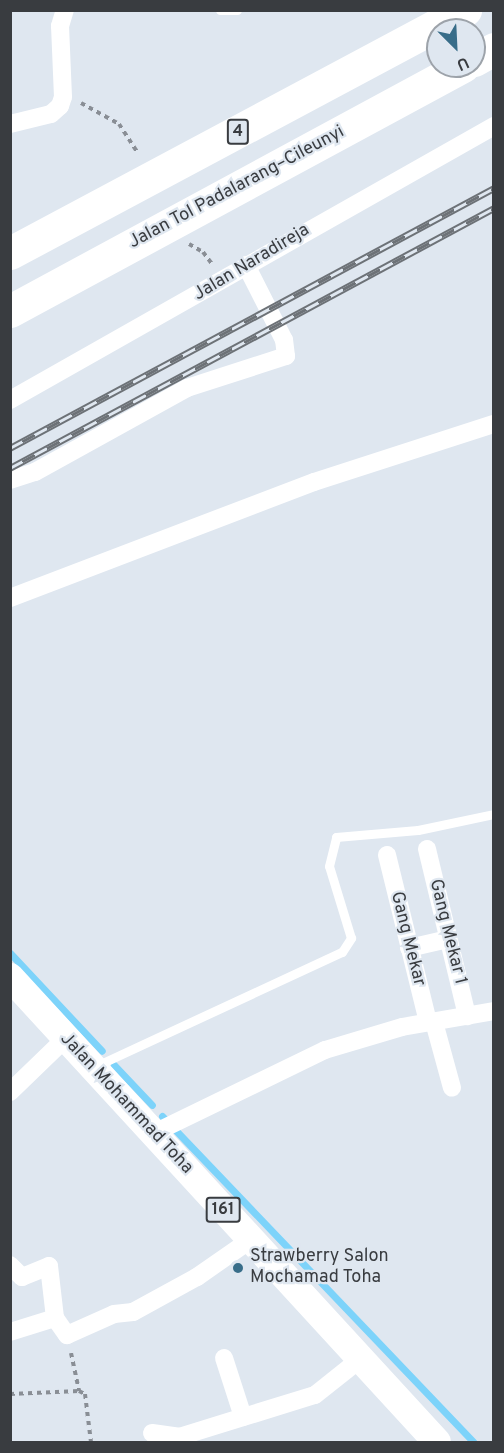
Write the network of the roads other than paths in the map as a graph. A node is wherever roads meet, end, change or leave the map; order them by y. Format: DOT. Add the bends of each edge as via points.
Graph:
graph roads {
  1 [pos="65,10"];
  2 [pos="220,10"];
  3 [pos="237,10"];
  4 [pos="465,10"];
  5 [pos="441,78"];
  6 [pos="10,124"];
  7 [pos="494,126"];
  8 [pos="10,253"];
  9 [pos="246,265"];
  10 [pos="10,311"];
  11 [pos="10,400"];
  12 [pos="494,424"];
  13 [pos="10,480"];
  14 [pos="10,598"];
  15 [pos="494,814"];
  16 [pos="427,849"];
  17 [pos="387,855"];
  18 [pos="447,939"];
  19 [pos="409,948"];
  20 [pos="10,978"];
  21 [pos="494,1011"];
  22 [pos="467,1016"];
  23 [pos="431,1022"];
  24 [pos="66,1038"];
  25 [pos="93,1068"];
  26 [pos="452,1088"];
  27 [pos="10,1092"];
  28 [pos="154,1133"];
  29 [pos="249,1240"];
  30 [pos="10,1265"];
  31 [pos="55,1318"];
  32 [pos="10,1332"];
  33 [pos="224,1358"];
  34 [pos="359,1360"];
  35 [pos="243,1417"];
  36 [pos="152,1433"];
  37 [pos="178,1440"];
  38 [pos="437,1443"];
  1 -- 6 [label="street" via="60,26 63,97 51,114"];
  2 -- 3 [label="lane"];
  4 -- 8 [label="highway, 4"];
  5 -- 10 [label="highway, Jalan Tol Padalarang–Cileunyi"];
  7 -- 9 [label="street, Jalan Naradireja"];
  9 -- 11 [label="street, Jalan Naradireja"];
  9 -- 13 [label="street" via="284,340 286,356 187,388 34,472"];
  12 -- 14 [label="street" via="303,486"];
  15 -- 25 [label="lane" via="418,830 336,837 329,866 351,938 342,952"];
  16 -- 18 [label="street, Gang Mekar 1"];
  17 -- 19 [label="street, Gang Mekar"];
  18 -- 19 [label="street"];
  18 -- 22 [label="street, Gang Mekar 1"];
  19 -- 23 [label="street, Gang Mekar"];
  20 -- 24 [label="main road, Jalan Mohammad Toha / 161"];
  21 -- 22 [label="street"];
  22 -- 23 [label="street"];
  23 -- 26 [label="street, Gang Mekar"];
  23 -- 28 [label="street" via="325,1050"];
  24 -- 25 [label="main road, Jalan Mohammad Toha / 161"];
  24 -- 27 [label="street"];
  25 -- 28 [label="main road, Jalan Mohammad Toha / 161"];
  28 -- 29 [label="main road, Jalan Mohammad Toha / 161"];
  29 -- 31 [label="street" via="197,1276 133,1312 114,1314 67,1335"];
  29 -- 34 [label="main road, Jalan Mohammad Toha / 161"];
  30 -- 31 [label="street" via="21,1277 48,1266"];
  31 -- 32 [label="street"];
  33 -- 35 [label="street"];
  34 -- 35 [label="street" via="315,1395"];
  34 -- 38 [label="main road, Jalan Mohammad Toha / 161"];
  35 -- 37 [label="street"];
  36 -- 37 [label="street"];
}
